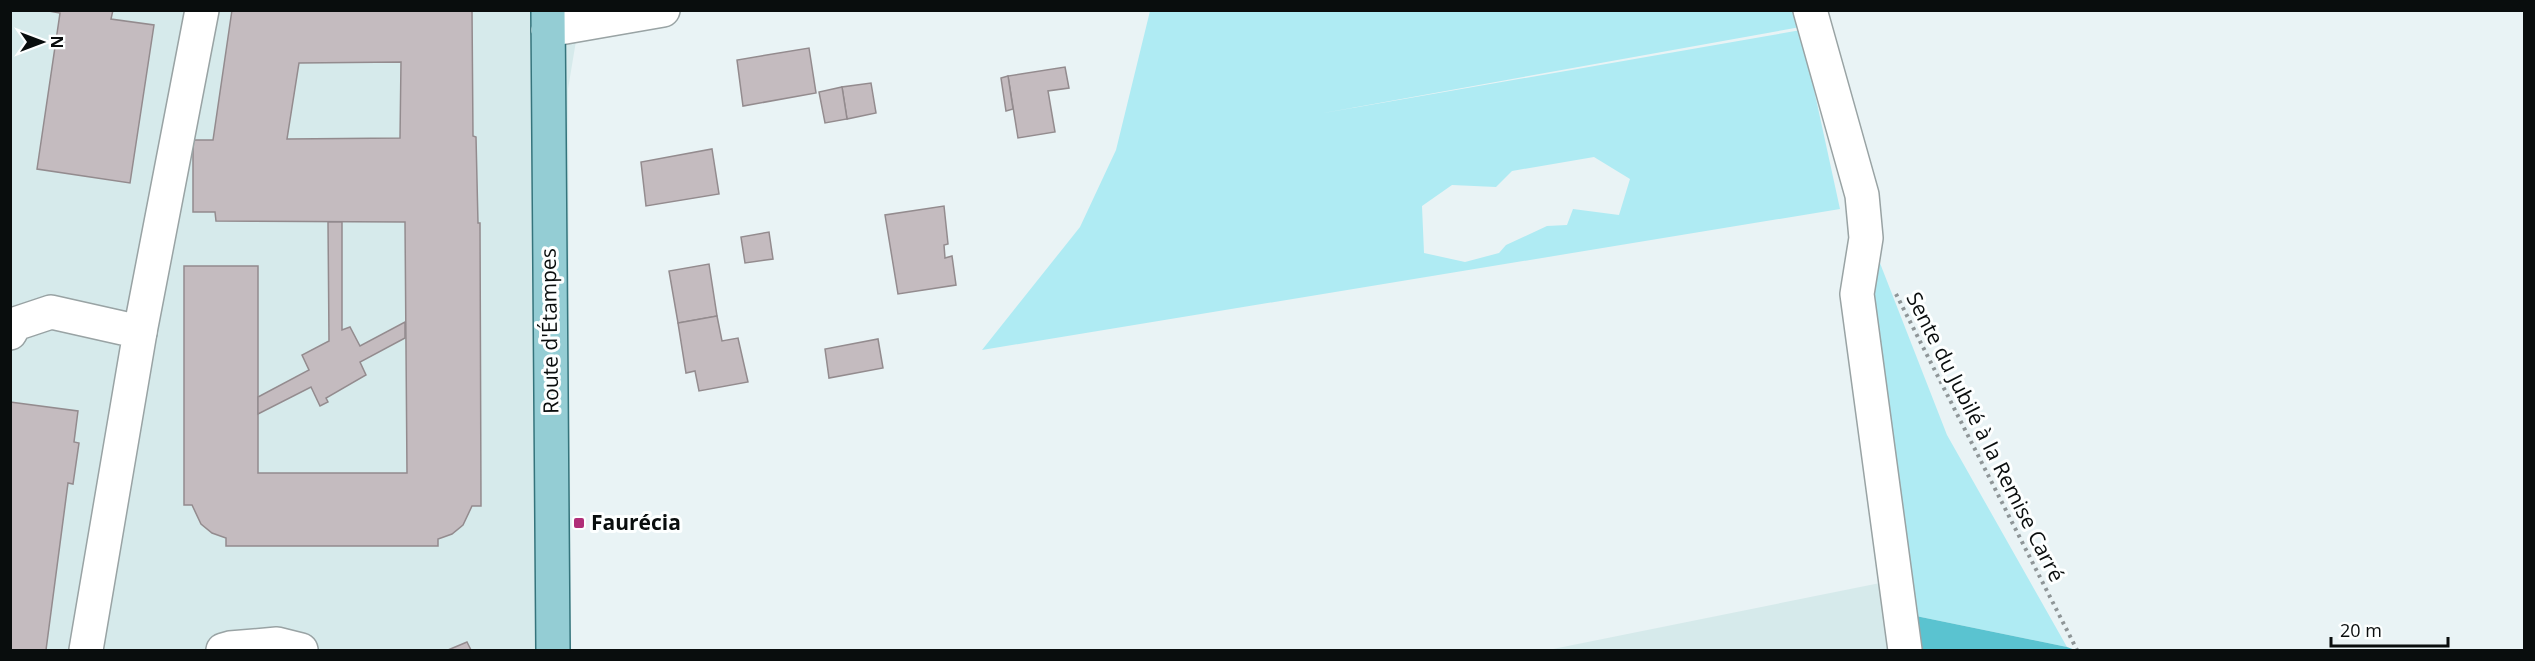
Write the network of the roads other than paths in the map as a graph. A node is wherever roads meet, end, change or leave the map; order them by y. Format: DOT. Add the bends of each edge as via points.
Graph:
graph roads {
  1 [pos="202,10"];
  2 [pos="663,10"];
  3 [pos="1810,10"];
  4 [pos="548,20"];
  5 [pos="140,332"];
  6 [pos="10,333"];
  7 [pos="86,651"];
  8 [pos="223,651"];
  9 [pos="301,651"];
  10 [pos="553,651"];
  11 [pos="1905,651"];
  1 -- 5 [label="street"];
  2 -- 4 [label="street"];
  3 -- 11 [label="street" via="1862,195 1866,238 1857,294"];
  4 -- 10 [label="main road, Route d'Étampes"];
  5 -- 6 [label="street" via="51,312 15,324"];
  5 -- 7 [label="street"];
  8 -- 9 [label="street" via="277,645"];
}
